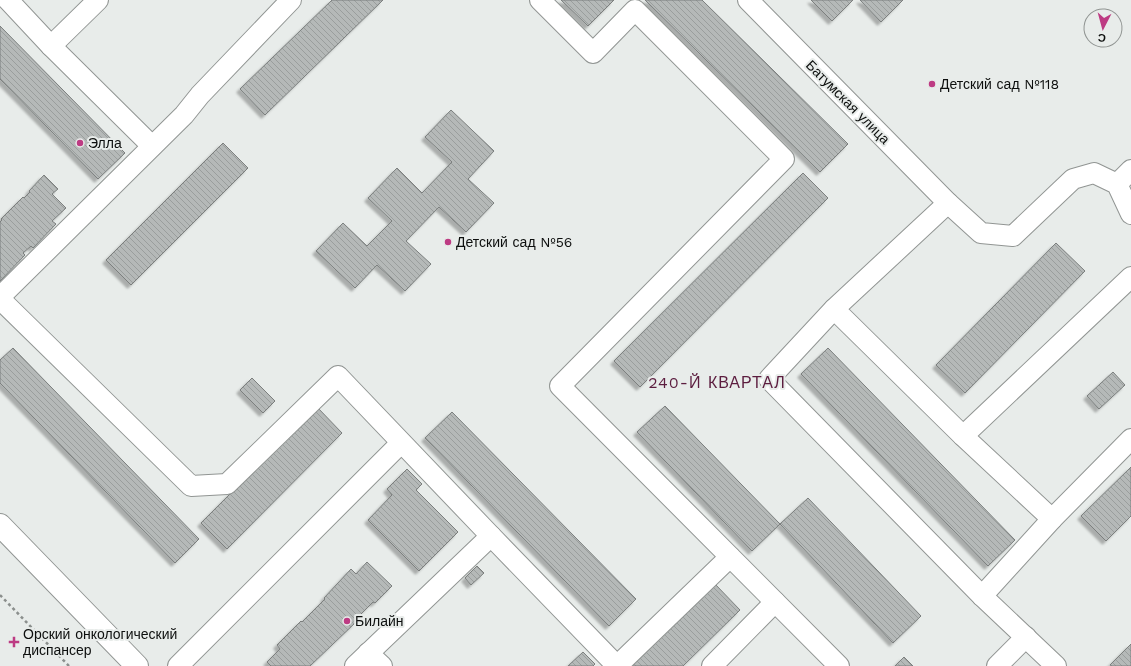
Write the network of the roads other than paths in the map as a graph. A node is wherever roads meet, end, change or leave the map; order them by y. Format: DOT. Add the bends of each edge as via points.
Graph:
graph roads {
  1 [pos="8,0"];
  2 [pos="98,0"];
  3 [pos="291,0"];
  4 [pos="540,0"];
  5 [pos="748,0"];
  6 [pos="52,46"];
  7 [pos="152,146"];
  8 [pos="1131,170"];
  9 [pos="1117,184"];
  10 [pos="948,203"];
  11 [pos="1131,214"];
  12 [pos="1131,277"];
  13 [pos="0,298"];
  14 [pos="834,309"];
  15 [pos="963,436"];
  16 [pos="1131,439"];
  17 [pos="402,443"];
  18 [pos="1052,519"];
  19 [pos="0,525"];
  20 [pos="491,536"];
  21 [pos="730,557"];
  22 [pos="982,596"];
  23 [pos="775,602"];
  24 [pos="1026,637"];
  25 [pos="368,662"];
  26 [pos="137,666"];
  27 [pos="178,666"];
  28 [pos="617,666"];
  29 [pos="712,666"];
  30 [pos="839,666"];
  31 [pos="996,666"];
  32 [pos="1056,666"];
  1 -- 6 [label="street"];
  2 -- 6 [label="street"];
  3 -- 7 [label="street"];
  4 -- 21 [label="street" via="593,53 635,10 784,159 560,386"];
  5 -- 10 [label="street, Батумская улица"];
  6 -- 7 [label="street"];
  7 -- 13 [label="street"];
  8 -- 9 [label="street"];
  9 -- 10 [label="street, Батумская улица" via="1094,173 1073,180 1013,236 981,234"];
  9 -- 11 [label="street"];
  10 -- 14 [label="street"];
  12 -- 15 [label="street"];
  13 -- 17 [label="street" via="191,486 228,484 338,376"];
  14 -- 15 [label="street"];
  14 -- 22 [label="street" via="768,379"];
  15 -- 18 [label="street"];
  16 -- 18 [label="street"];
  17 -- 20 [label="street"];
  17 -- 27 [label="street"];
  18 -- 22 [label="street"];
  19 -- 26 [label="main road"];
  20 -- 25 [label="street"];
  20 -- 28 [label="street"];
  21 -- 23 [label="street"];
  21 -- 28 [label="street"];
  22 -- 24 [label="street"];
  23 -- 29 [label="street"];
  23 -- 30 [label="street"];
  24 -- 31 [label="street"];
  24 -- 32 [label="street"];
}
